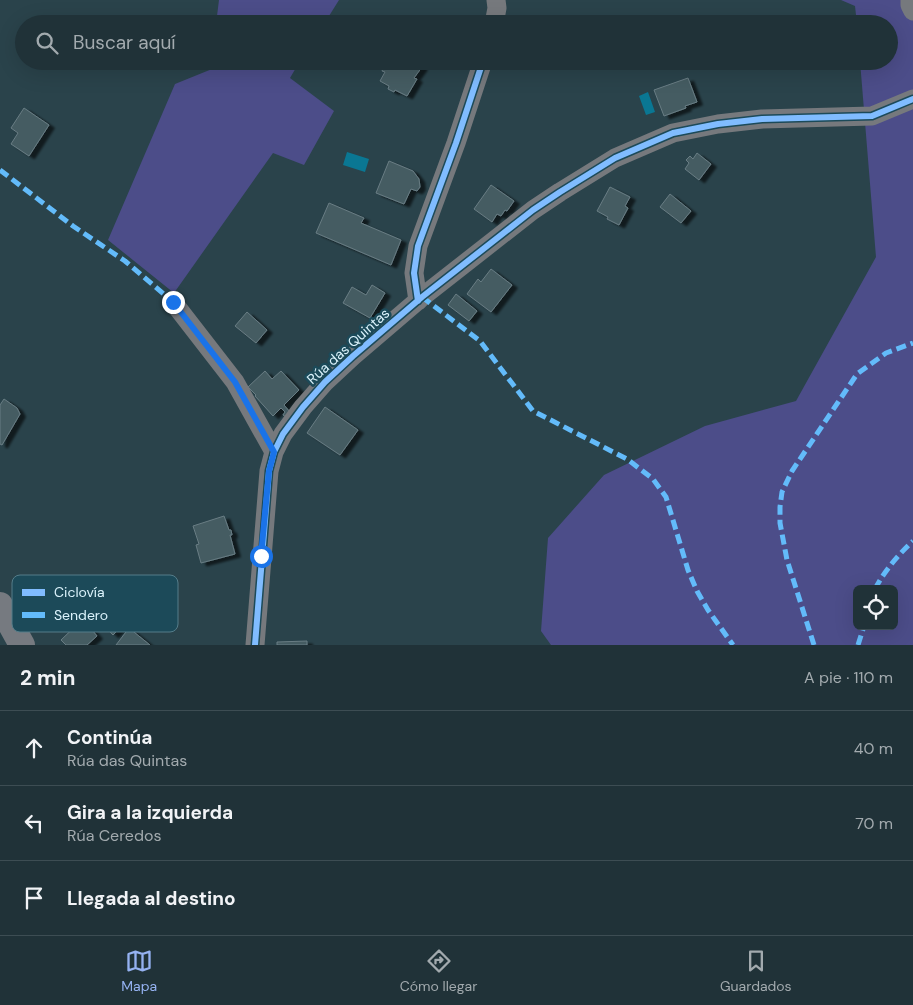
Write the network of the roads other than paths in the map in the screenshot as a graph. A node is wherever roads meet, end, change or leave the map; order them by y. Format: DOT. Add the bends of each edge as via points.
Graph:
graph roads {
  1 [pos="496,0"];
  2 [pos="910,0"];
  3 [pos="913,11"];
  4 [pos="496,15"];
  5 [pos="480,70"];
  6 [pos="913,99"];
  7 [pos="418,301"];
  8 [pos="173,302"];
  9 [pos="274,452"];
  10 [pos="0,605"];
  11 [pos="12,627"];
  12 [pos="15,632"];
  13 [pos="22,645"];
  14 [pos="255,645"];
  1 -- 4 [label="street"];
  2 -- 3 [label="street"];
  5 -- 7 [label="street" via="418,246 414,273"];
  6 -- 7 [label="street, Rúa das Quintas" via="872,116 762,119 673,133 615,158 560,192"];
  7 -- 9 [label="street, Rúa das Quintas" via="326,382 303,407"];
  8 -- 9 [label="street" via="235,382"];
  9 -- 14 [label="street, Rúa das Quintas" via="269,471"];
  10 -- 11 [label="street"];
  12 -- 13 [label="street"];
}
